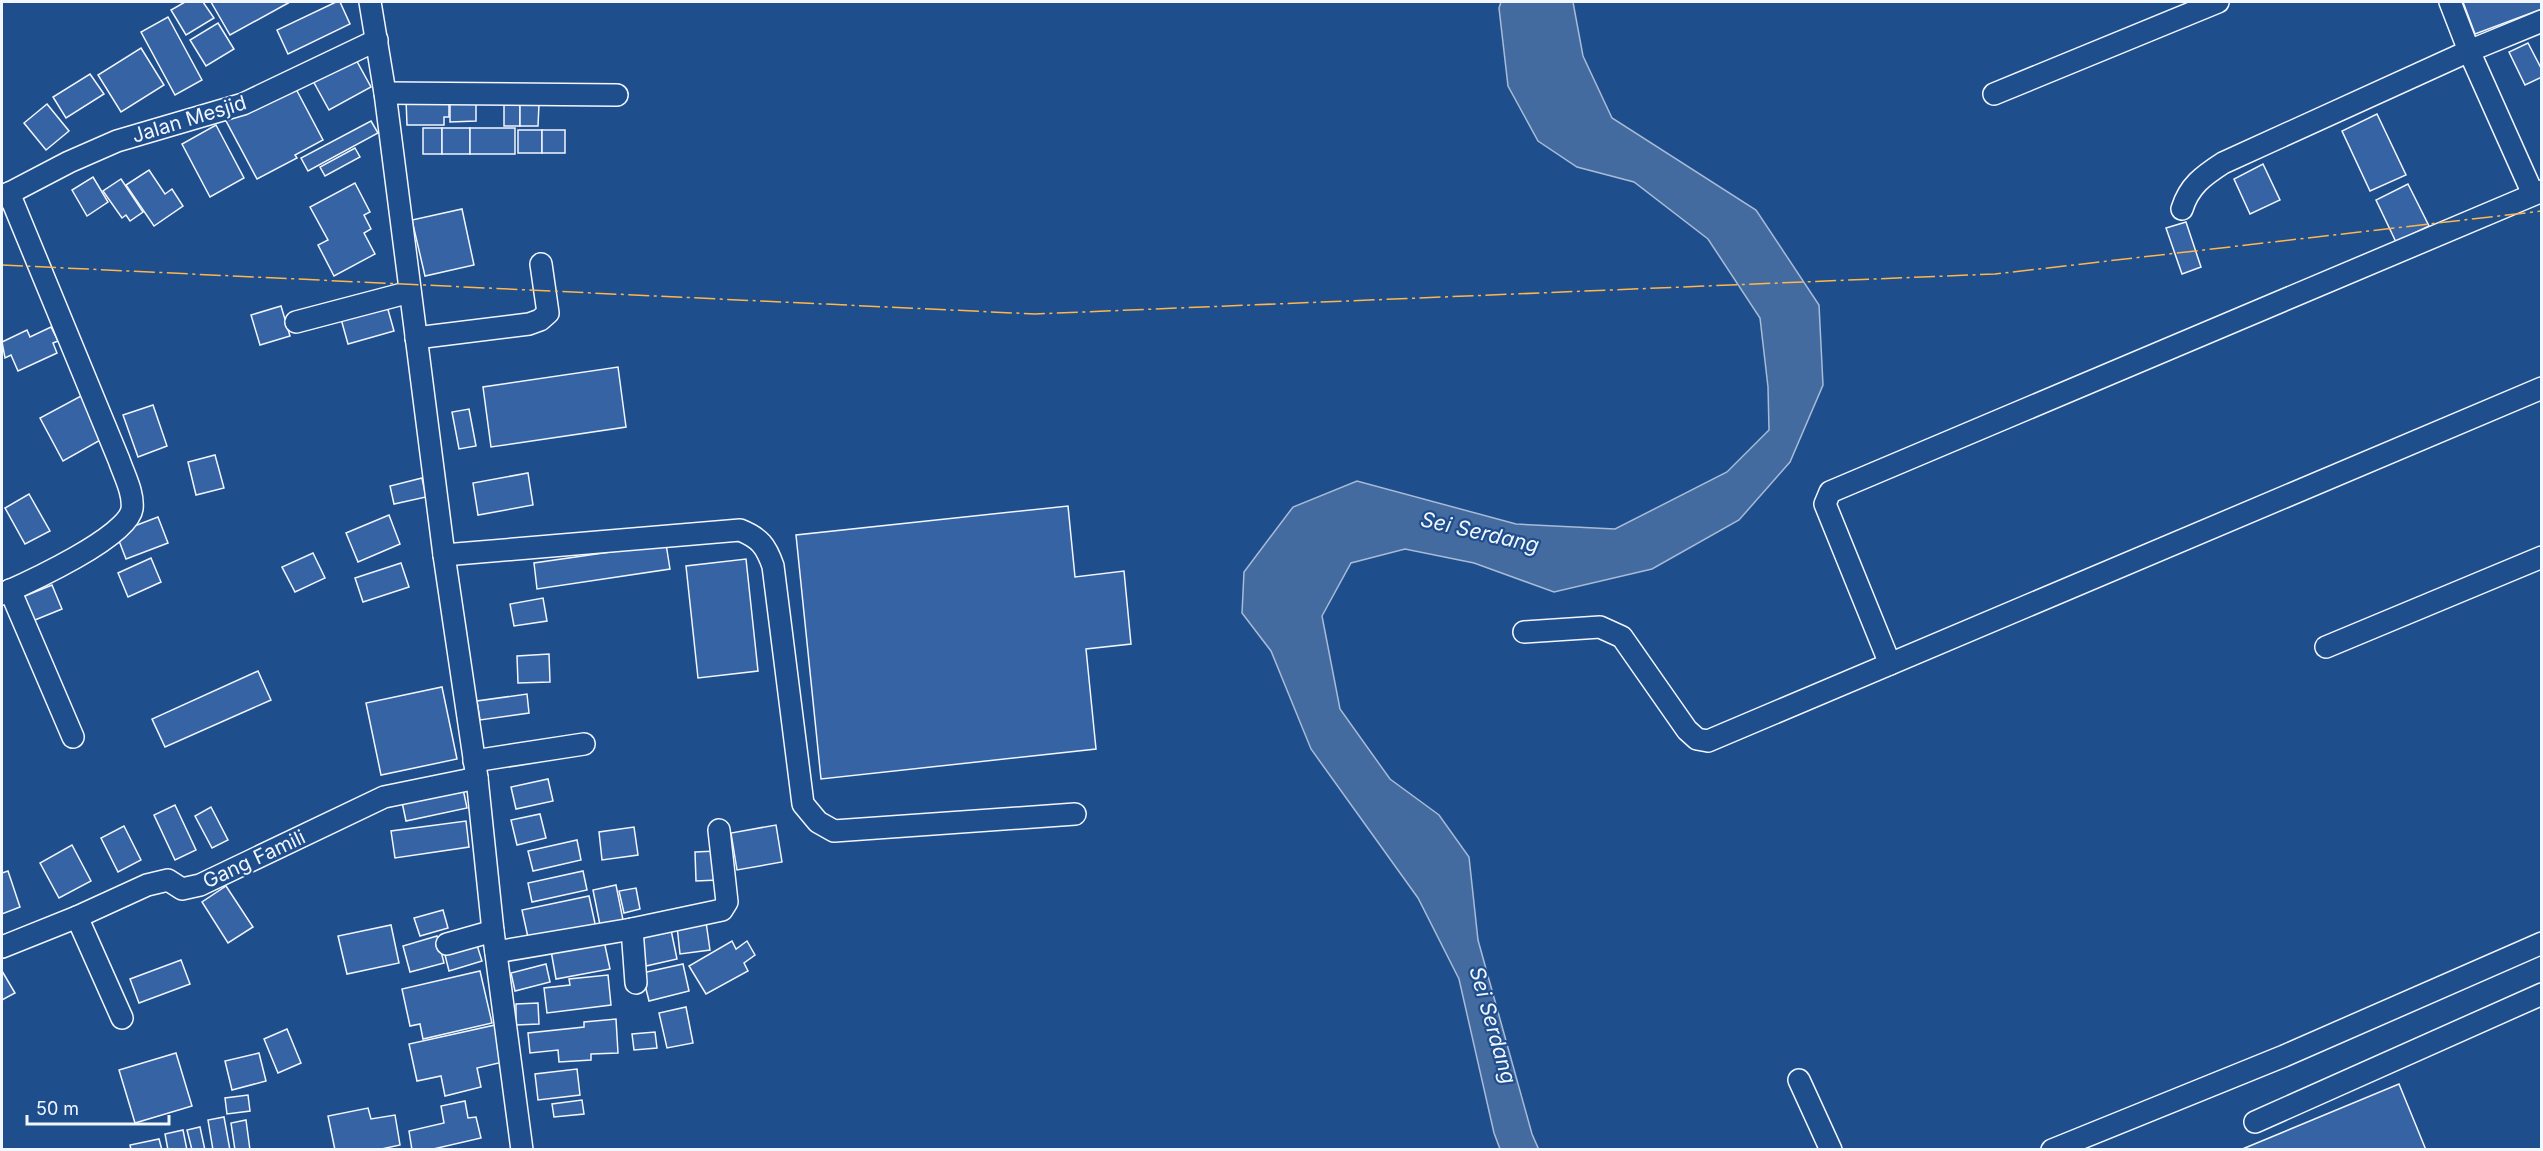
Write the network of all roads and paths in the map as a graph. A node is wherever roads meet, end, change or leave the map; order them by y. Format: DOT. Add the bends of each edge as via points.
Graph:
graph roads {
  1 [pos="370,2"];
  2 [pos="2218,2"];
  3 [pos="2450,2"];
  4 [pos="2541,21"];
  5 [pos="377,40"];
  6 [pos="2469,51"];
  7 [pos="385,93"];
  8 [pos="1994,94"];
  9 [pos="617,95"];
  10 [pos="2537,193"];
  11 [pos="5,195"];
  12 [pos="2182,209"];
  13 [pos="541,264"];
  14 [pos="410,292"];
  15 [pos="296,322"];
  16 [pos="416,338"];
  17 [pos="2541,388"];
  18 [pos="444,555"];
  19 [pos="2541,557"];
  20 [pos="6,592"];
  21 [pos="1524,632"];
  22 [pos="2326,647"];
  23 [pos="1890,664"];
  24 [pos="73,737"];
  25 [pos="584,744"];
  26 [pos="476,769"];
  27 [pos="1076,814"];
  28 [pos="719,830"];
  29 [pos="77,917"];
  30 [pos="632,929"];
  31 [pos="493,931"];
  32 [pos="2541,943"];
  33 [pos="447,944"];
  34 [pos="2,947"];
  35 [pos="496,952"];
  36 [pos="636,983"];
  37 [pos="2541,994"];
  38 [pos="122,1018"];
  39 [pos="1799,1080"];
  40 [pos="2255,1122"];
  41 [pos="522,1149"];
  42 [pos="1831,1149"];
  43 [pos="2052,1149"];
  1 -- 5 [label="street"];
  2 -- 8 [label="street"];
  3 -- 6 [label="street"];
  4 -- 6 [label="street"];
  5 -- 7 [label="street"];
  5 -- 11 [label="street, Jalan Mesjid" via="243,104 117,141"];
  6 -- 10 [label="street"];
  6 -- 12 [label="street" via="2223,163 2193,185"];
  7 -- 9 [label="street"];
  7 -- 14 [label="street"];
  10 -- 23 [label="street" via="1830,492 1825,504"];
  11 -- 20 [label="street" via="119,460 132,509 129,518 99,543"];
  13 -- 16 [label="street" via="548,313 540,320"];
  14 -- 15 [label="street"];
  14 -- 16 [label="street"];
  16 -- 18 [label="street"];
  17 -- 23 [label="street"];
  18 -- 26 [label="street"];
  18 -- 27 [label="street" via="741,530 765,544 773,566 803,804 818,822 834,831"];
  19 -- 22 [label="street"];
  20 -- 24 [label="street"];
  21 -- 23 [label="street" via="1600,627 1622,636 1687,730 1697,739 1708,741"];
  25 -- 26 [label="street, Gang Famili"];
  26 -- 29 [label="street, Gang Famili" via="384,797 200,885 182,889 168,880 147,885"];
  26 -- 31 [label="street"];
  28 -- 30 [label="street" via="726,875 725,908"];
  29 -- 34 [label="street, Gang Famili"];
  29 -- 38 [label="street"];
  30 -- 35 [label="street"];
  30 -- 36 [label="street"];
  31 -- 33 [label="street"];
  31 -- 35 [label="street"];
  32 -- 43 [label="street" via="2284,1056"];
  35 -- 41 [label="street"];
  37 -- 40 [label="street"];
  39 -- 42 [label="street"];
}
